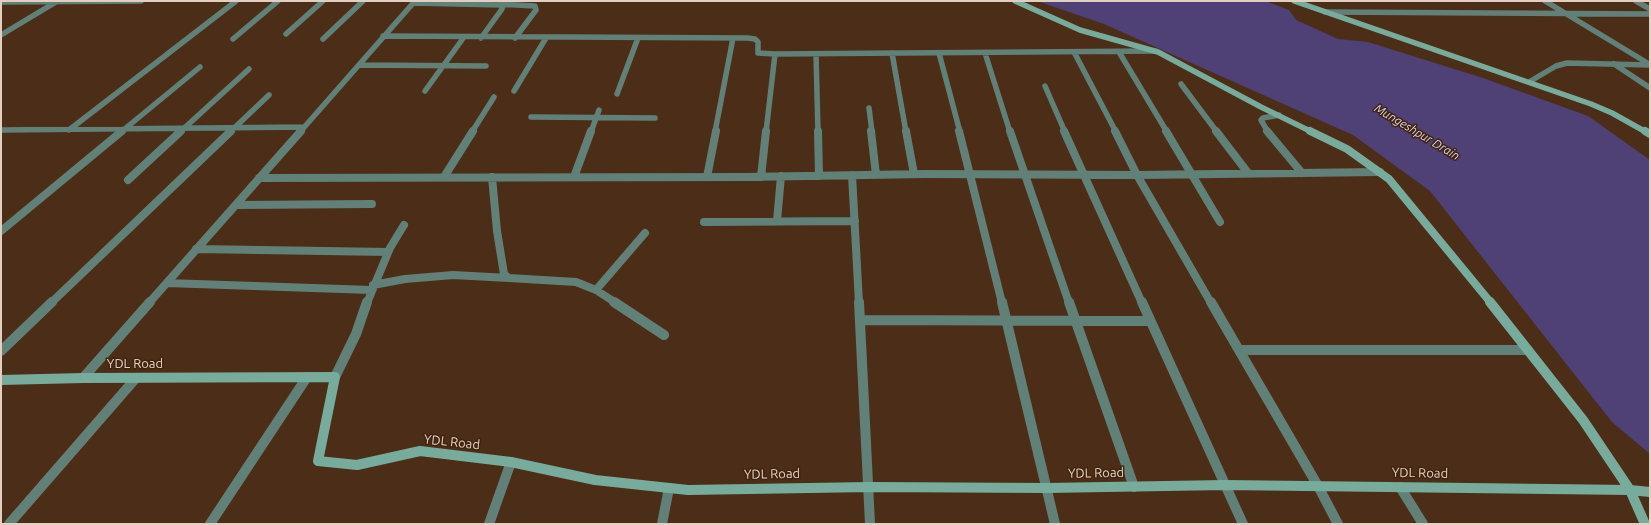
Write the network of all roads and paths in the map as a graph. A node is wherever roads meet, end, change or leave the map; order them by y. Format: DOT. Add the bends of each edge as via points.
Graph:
graph roads {
  1 [pos="58,1"];
  2 [pos="141,1"];
  3 [pos="236,1"];
  4 [pos="278,1"];
  5 [pos="323,1"];
  6 [pos="363,1"];
  7 [pos="1015,1"];
  8 [pos="1294,1"];
  9 [pos="1545,1"];
  10 [pos="1636,1"];
  11 [pos="1,2"];
  12 [pos="12,2"];
  13 [pos="414,2"];
  14 [pos="498,4"];
  15 [pos="1,7"];
  16 [pos="1650,9"];
  17 [pos="1323,12"];
  18 [pos="1566,14"];
  19 [pos="1650,14"];
  20 [pos="286,34"];
  21 [pos="1,35"];
  22 [pos="383,36"];
  23 [pos="464,37"];
  24 [pos="480,38"];
  25 [pos="515,38"];
  26 [pos="546,38"];
  27 [pos="638,38"];
  28 [pos="733,38"];
  29 [pos="233,39"];
  30 [pos="324,39"];
  31 [pos="1155,51"];
  32 [pos="1074,52"];
  33 [pos="1119,52"];
  34 [pos="892,53"];
  35 [pos="939,53"];
  36 [pos="985,53"];
  37 [pos="775,54"];
  38 [pos="816,54"];
  39 [pos="1613,64"];
  40 [pos="1650,64"];
  41 [pos="359,65"];
  42 [pos="443,66"];
  43 [pos="486,66"];
  44 [pos="200,67"];
  45 [pos="250,69"];
  46 [pos="1529,82"];
  47 [pos="1181,84"];
  48 [pos="1045,86"];
  49 [pos="1650,88"];
  50 [pos="425,90"];
  51 [pos="514,91"];
  52 [pos="617,94"];
  53 [pos="269,95"];
  54 [pos="494,97"];
  55 [pos="869,108"];
  56 [pos="599,110"];
  57 [pos="1278,115"];
  58 [pos="531,117"];
  59 [pos="596,118"];
  60 [pos="655,118"];
  61 [pos="304,127"];
  62 [pos="183,128"];
  63 [pos="235,128"];
  64 [pos="124,129"];
  65 [pos="1,130"];
  66 [pos="69,130"];
  67 [pos="1650,134"];
  68 [pos="1380,172"];
  69 [pos="1248,173"];
  70 [pos="1302,173"];
  71 [pos="914,174"];
  72 [pos="1192,174"];
  73 [pos="852,175"];
  74 [pos="876,175"];
  75 [pos="971,175"];
  76 [pos="1024,175"];
  77 [pos="1137,175"];
  78 [pos="781,176"];
  79 [pos="819,176"];
  80 [pos="1084,176"];
  81 [pos="444,177"];
  82 [pos="492,177"];
  83 [pos="574,177"];
  84 [pos="706,177"];
  85 [pos="761,177"];
  86 [pos="259,178"];
  87 [pos="128,180"];
  88 [pos="372,204"];
  89 [pos="236,206"];
  90 [pos="777,221"];
  91 [pos="855,221"];
  92 [pos="704,222"];
  93 [pos="1220,222"];
  94 [pos="404,225"];
  95 [pos="1,231"];
  96 [pos="645,233"];
  97 [pos="196,249"];
  98 [pos="388,252"];
  99 [pos="509,278"];
  100 [pos="166,283"];
  101 [pos="372,287"];
  102 [pos="596,290"];
  103 [pos="860,320"];
  104 [pos="1006,321"];
  105 [pos="1075,321"];
  106 [pos="1150,321"];
  107 [pos="664,335"];
  108 [pos="1239,350"];
  109 [pos="1528,350"];
  110 [pos="1,351"];
  111 [pos="307,377"];
  112 [pos="335,377"];
  113 [pos="83,378"];
  114 [pos="136,378"];
  115 [pos="1,380"];
  116 [pos="511,462"];
  117 [pos="1225,485"];
  118 [pos="1318,486"];
  119 [pos="870,487"];
  120 [pos="1134,487"];
  121 [pos="1400,487"];
  122 [pos="669,488"];
  123 [pos="1047,488"];
  124 [pos="1630,490"];
  125 [pos="1650,492"];
  126 [pos="9,524"];
  127 [pos="210,524"];
  128 [pos="489,524"];
  129 [pos="662,524"];
  130 [pos="870,524"];
  131 [pos="1055,524"];
  132 [pos="1243,524"];
  133 [pos="1338,524"];
  134 [pos="1423,524"];
  135 [pos="1645,524"];
  1 -- 2 [label="street"];
  1 -- 12 [label="street"];
  1 -- 21 [label="street"];
  3 -- 66 [label="street"];
  4 -- 29 [label="street"];
  5 -- 20 [label="street"];
  6 -- 30 [label="street"];
  7 -- 31 [label="street" via="1080,30"];
  8 -- 17 [label="street"];
  9 -- 18 [label="street"];
  10 -- 16 [label="street"];
  11 -- 12 [label="street"];
  12 -- 15 [label="street"];
  13 -- 14 [label="street"];
  13 -- 22 [label="street"];
  14 -- 24 [label="street" via="503,6 502,9"];
  14 -- 25 [label="street" via="535,6 536,10"];
  17 -- 18 [label="street"];
  17 -- 46 [label="street"];
  18 -- 19 [label="street"];
  18 -- 40 [label="street"];
  22 -- 23 [label="street"];
  22 -- 41 [label="street"];
  23 -- 24 [label="street"];
  23 -- 42 [label="street"];
  24 -- 25 [label="street"];
  25 -- 26 [label="street"];
  26 -- 27 [label="street"];
  26 -- 51 [label="street"];
  27 -- 28 [label="street"];
  27 -- 52 [label="street"];
  28 -- 37 [label="street" via="755,39 758,42 758,53"];
  28 -- 84 [label="street"];
  31 -- 33 [label="street"];
  31 -- 57 [label="street"];
  32 -- 33 [label="street"];
  32 -- 36 [label="street"];
  32 -- 77 [label="street"];
  33 -- 72 [label="street"];
  34 -- 35 [label="street"];
  34 -- 38 [label="street"];
  34 -- 71 [label="street"];
  35 -- 36 [label="street"];
  35 -- 75 [label="street"];
  36 -- 76 [label="street"];
  37 -- 38 [label="street"];
  37 -- 85 [label="street"];
  38 -- 79 [label="street"];
  39 -- 40 [label="street"];
  39 -- 46 [label="street" via="1561,64"];
  39 -- 49 [label="street"];
  41 -- 42 [label="street"];
  41 -- 61 [label="street"];
  42 -- 43 [label="street"];
  42 -- 50 [label="street"];
  44 -- 64 [label="street"];
  45 -- 62 [label="street"];
  46 -- 67 [label="street" via="1603,108"];
  47 -- 69 [label="street"];
  48 -- 80 [label="street"];
  53 -- 63 [label="street"];
  54 -- 81 [label="street"];
  55 -- 74 [label="street"];
  56 -- 59 [label="street"];
  57 -- 68 [label="street" via="1347,149"];
  57 -- 70 [label="street" via="1261,120 1269,134"];
  58 -- 59 [label="street"];
  59 -- 60 [label="street"];
  59 -- 83 [label="street"];
  61 -- 63 [label="street"];
  61 -- 86 [label="street"];
  62 -- 63 [label="street"];
  62 -- 64 [label="street"];
  62 -- 87 [label="street"];
  63 -- 110 [label="street"];
  64 -- 66 [label="street"];
  64 -- 95 [label="street"];
  65 -- 66 [label="street"];
  68 -- 70 [label="street"];
  68 -- 109 [label="street" via="1394,184"];
  69 -- 70 [label="street"];
  69 -- 72 [label="street"];
  71 -- 74 [label="street"];
  71 -- 75 [label="street"];
  72 -- 77 [label="street"];
  72 -- 93 [label="street"];
  73 -- 74 [label="street"];
  73 -- 79 [label="street"];
  73 -- 91 [label="street"];
  75 -- 76 [label="street"];
  75 -- 104 [label="street"];
  76 -- 80 [label="street"];
  76 -- 105 [label="street"];
  77 -- 80 [label="street"];
  77 -- 108 [label="street"];
  78 -- 79 [label="street"];
  78 -- 85 [label="street"];
  78 -- 90 [label="street"];
  80 -- 106 [label="street"];
  81 -- 82 [label="street"];
  81 -- 86 [label="street"];
  82 -- 83 [label="street"];
  82 -- 99 [label="street" via="499,245 504,274"];
  83 -- 84 [label="street"];
  84 -- 85 [label="street"];
  86 -- 89 [label="street"];
  88 -- 89 [label="street"];
  89 -- 97 [label="street"];
  90 -- 91 [label="street"];
  90 -- 92 [label="street"];
  91 -- 103 [label="street"];
  94 -- 98 [label="street"];
  96 -- 102 [label="street"];
  97 -- 98 [label="street"];
  97 -- 100 [label="street"];
  98 -- 101 [label="street"];
  99 -- 101 [label="street" via="453,275 405,278"];
  99 -- 102 [label="street" via="576,282"];
  100 -- 101 [label="street"];
  100 -- 113 [label="street"];
  101 -- 112 [label="street" via="356,334"];
  102 -- 107 [label="street"];
  103 -- 104 [label="street"];
  103 -- 119 [label="street"];
  104 -- 105 [label="street"];
  104 -- 123 [label="street"];
  105 -- 106 [label="street"];
  105 -- 120 [label="street"];
  106 -- 117 [label="street"];
  108 -- 109 [label="street"];
  108 -- 118 [label="street"];
  109 -- 124 [label="street" via="1583,420"];
  111 -- 112 [label="street, YDL Road"];
  111 -- 114 [label="street, YDL Road"];
  111 -- 127 [label="street"];
  112 -- 116 [label="street, YDL Road" via="318,461 357,465 420,451"];
  113 -- 114 [label="street, YDL Road"];
  113 -- 115 [label="street, YDL Road"];
  114 -- 126 [label="street"];
  116 -- 122 [label="street, YDL Road" via="594,480"];
  116 -- 128 [label="street"];
  117 -- 118 [label="street, YDL Road"];
  117 -- 120 [label="street, YDL Road"];
  117 -- 132 [label="street"];
  118 -- 121 [label="street, YDL Road"];
  118 -- 133 [label="street"];
  119 -- 122 [label="street, YDL Road" via="688,490"];
  119 -- 123 [label="street, YDL Road"];
  119 -- 130 [label="street"];
  120 -- 123 [label="street, YDL Road"];
  121 -- 124 [label="street, YDL Road"];
  121 -- 134 [label="street"];
  122 -- 129 [label="street"];
  123 -- 131 [label="street"];
  124 -- 125 [label="street, YDL Road"];
  124 -- 135 [label="street"];
}
